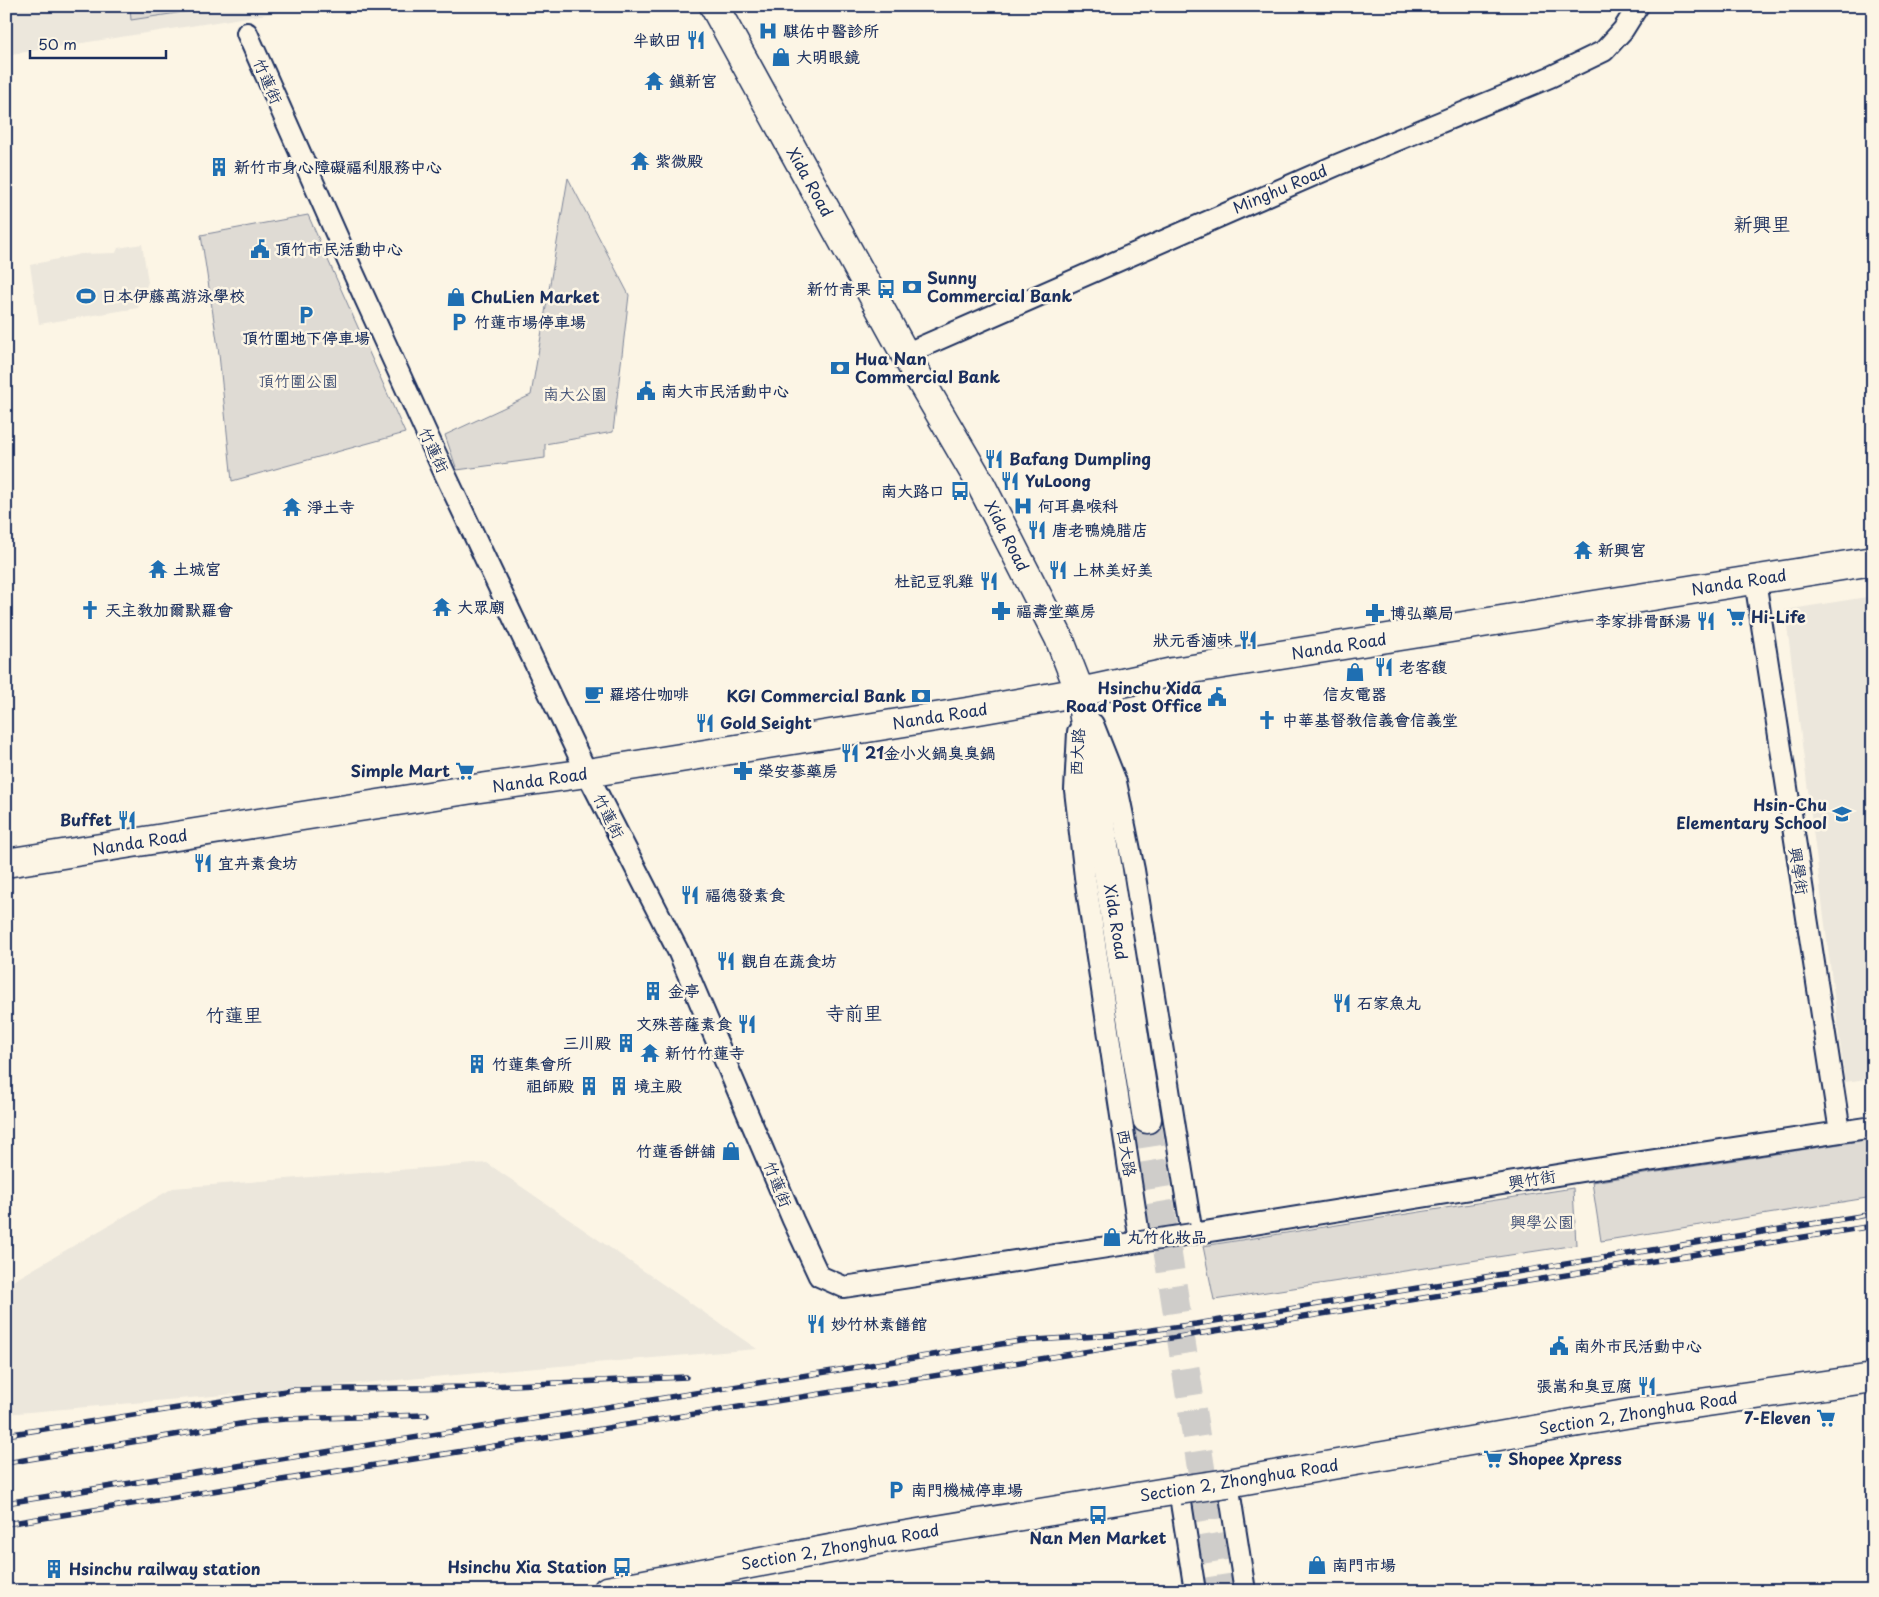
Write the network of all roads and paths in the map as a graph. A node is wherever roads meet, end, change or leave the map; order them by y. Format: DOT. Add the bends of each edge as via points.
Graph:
graph roads {
  1 [pos="714,6"];
  2 [pos="1638,6"];
  3 [pos="247,33"];
  4 [pos="905,354"];
  5 [pos="1873,561"];
  6 [pos="1755,580"];
  7 [pos="1080,692"];
  8 [pos="587,773"];
  9 [pos="6,864"];
  10 [pos="1147,1119"];
  11 [pos="1873,1127"];
  12 [pos="1840,1132"];
  13 [pos="1192,1234"];
  14 [pos="1140,1242"];
  15 [pos="1873,1378"];
  16 [pos="1228,1483"];
  17 [pos="1179,1490"];
  18 [pos="1192,1587"];
  19 [pos="607,1591"];
  20 [pos="1246,1591"];
  1 -- 4 [label="street, Xida Road"];
  2 -- 4 [label="street, Minghu Road" via="1623,30 1595,56 1238,207"];
  3 -- 8 [label="street, 竹蓮街" via="352,272"];
  4 -- 7 [label="street, Xida Road" via="978,479 1059,638"];
  5 -- 6 [label="street, Nanda Road"];
  6 -- 7 [label="street, Nanda Road" via="1173,672"];
  6 -- 12 [label="street, 興學街"];
  7 -- 8 [label="street, Nanda Road"];
  7 -- 10 [label="street, Xida Road"];
  7 -- 13 [label="street, 西大路" via="1116,782 1136,880"];
  7 -- 14 [label="street, 西大路" via="1075,790"];
  8 -- 9 [label="street, Nanda Road"];
  8 -- 14 [label="street, 竹蓮街" via="679,953 819,1276 844,1287"];
  11 -- 12 [label="street, 興竹街"];
  12 -- 13 [label="street, 興竹街"];
  13 -- 14 [label="street, 竹蓮街, bridge"];
  15 -- 16 [label="street, Section 2, Zhonghua Road" via="1631,1413"];
  16 -- 17 [label="street, Section 2, Zhonghua Road, bridge"];
  16 -- 20 [label="street"];
  17 -- 18 [label="street"];
  17 -- 19 [label="street, Section 2, Zhonghua Road" via="896,1536"];
}
